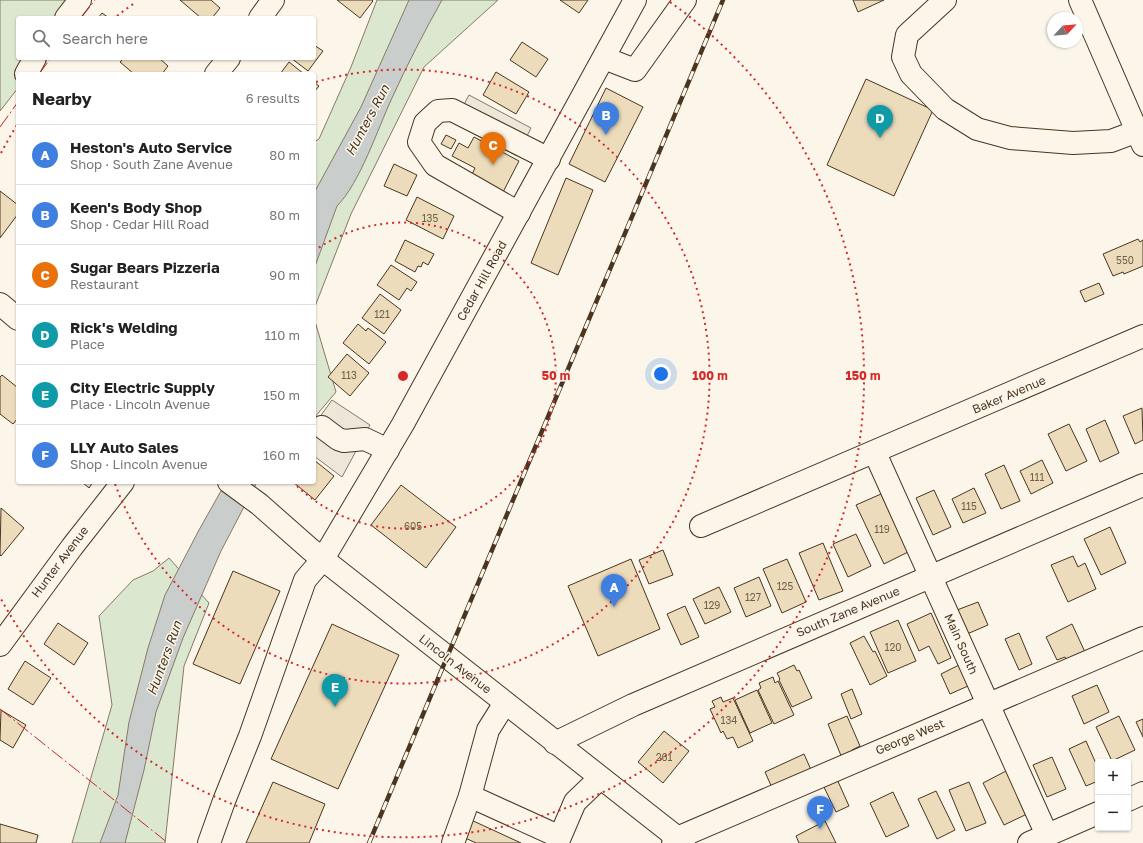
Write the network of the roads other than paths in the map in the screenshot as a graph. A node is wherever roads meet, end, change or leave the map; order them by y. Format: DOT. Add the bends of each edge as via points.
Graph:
graph roads {
  1 [pos="80,0"];
  2 [pos="273,0"];
  3 [pos="635,0"];
  4 [pos="685,0"];
  5 [pos="945,0"];
  6 [pos="1080,0"];
  7 [pos="68,16"];
  8 [pos="261,16"];
  9 [pos="604,58"];
  10 [pos="34,60"];
  11 [pos="227,60"];
  12 [pos="27,72"];
  13 [pos="218,72"];
  14 [pos="1141,135"];
  15 [pos="549,159"];
  16 [pos="519,213"];
  17 [pos="0,304"];
  18 [pos="16,317"];
  19 [pos="1143,336"];
  20 [pos="322,427"];
  21 [pos="388,450"];
  22 [pos="875,453"];
  23 [pos="121,484"];
  24 [pos="232,484"];
  25 [pos="1143,485"];
  26 [pos="701,526"];
  27 [pos="323,559"];
  28 [pos="932,576"];
  29 [pos="1143,638"];
  30 [pos="0,645"];
  31 [pos="504,703"];
  32 [pos="987,704"];
  33 [pos="554,743"];
  34 [pos="600,778"];
  35 [pos="1143,794"];
  36 [pos="470,796"];
  37 [pos="1131,799"];
  38 [pos="1095,814"];
  39 [pos="1038,839"];
  40 [pos="559,840"];
  41 [pos="678,841"];
  42 [pos="209,843"];
  43 [pos="453,843"];
  1 -- 7 [label="main road"];
  2 -- 8 [label="main road"];
  3 -- 9 [label="main road, Cedar Hill Road"];
  4 -- 9 [label="main road" via="635,70"];
  5 -- 14 [label="main road" via="907,35 903,57 911,74 945,109 977,129 1010,138 1073,142 1111,141"];
  6 -- 14 [label="main road"];
  9 -- 15 [label="main road, Cedar Hill Road"];
  10 -- 12 [label="main road"];
  11 -- 13 [label="main road"];
  15 -- 16 [label="main road, Cedar Hill Road"];
  15 -- 16 [label="main road" via="452,110 438,111 425,123 419,142 434,165"];
  16 -- 21 [label="main road, Cedar Hill Road"];
  17 -- 18 [label="main road"];
  19 -- 22 [label="main road, Baker Avenue"];
  20 -- 21 [label="main road" via="338,439 365,439"];
  21 -- 27 [label="main road, Cedar Hill Road"];
  22 -- 26 [label="main road, Baker Avenue"];
  22 -- 28 [label="main road, Main South"];
  23 -- 30 [label="main road, Hunter Avenue" via="84,530"];
  24 -- 27 [label="main road, Lincoln Avenue"];
  25 -- 28 [label="main road, South Zane Avenue"];
  27 -- 31 [label="main road, Lincoln Avenue"];
  27 -- 42 [label="main road, Cedar Hill Road" via="305,580"];
  28 -- 32 [label="main road, Main South"];
  28 -- 33 [label="main road, South Zane Avenue" via="633,705"];
  29 -- 32 [label="main road, George West"];
  31 -- 33 [label="main road, Lincoln Avenue"];
  31 -- 36 [label="main road" via="488,730"];
  32 -- 39 [label="main road, Main South"];
  32 -- 41 [label="main road, George West"];
  33 -- 34 [label="main road, Lincoln Avenue"];
  34 -- 40 [label="main road" via="575,802"];
  34 -- 41 [label="main road, Lincoln Avenue"];
  35 -- 37 [label="main road"];
  36 -- 40 [label="main road"];
  36 -- 43 [label="main road"];
  38 -- 39 [label="main road"];
}
